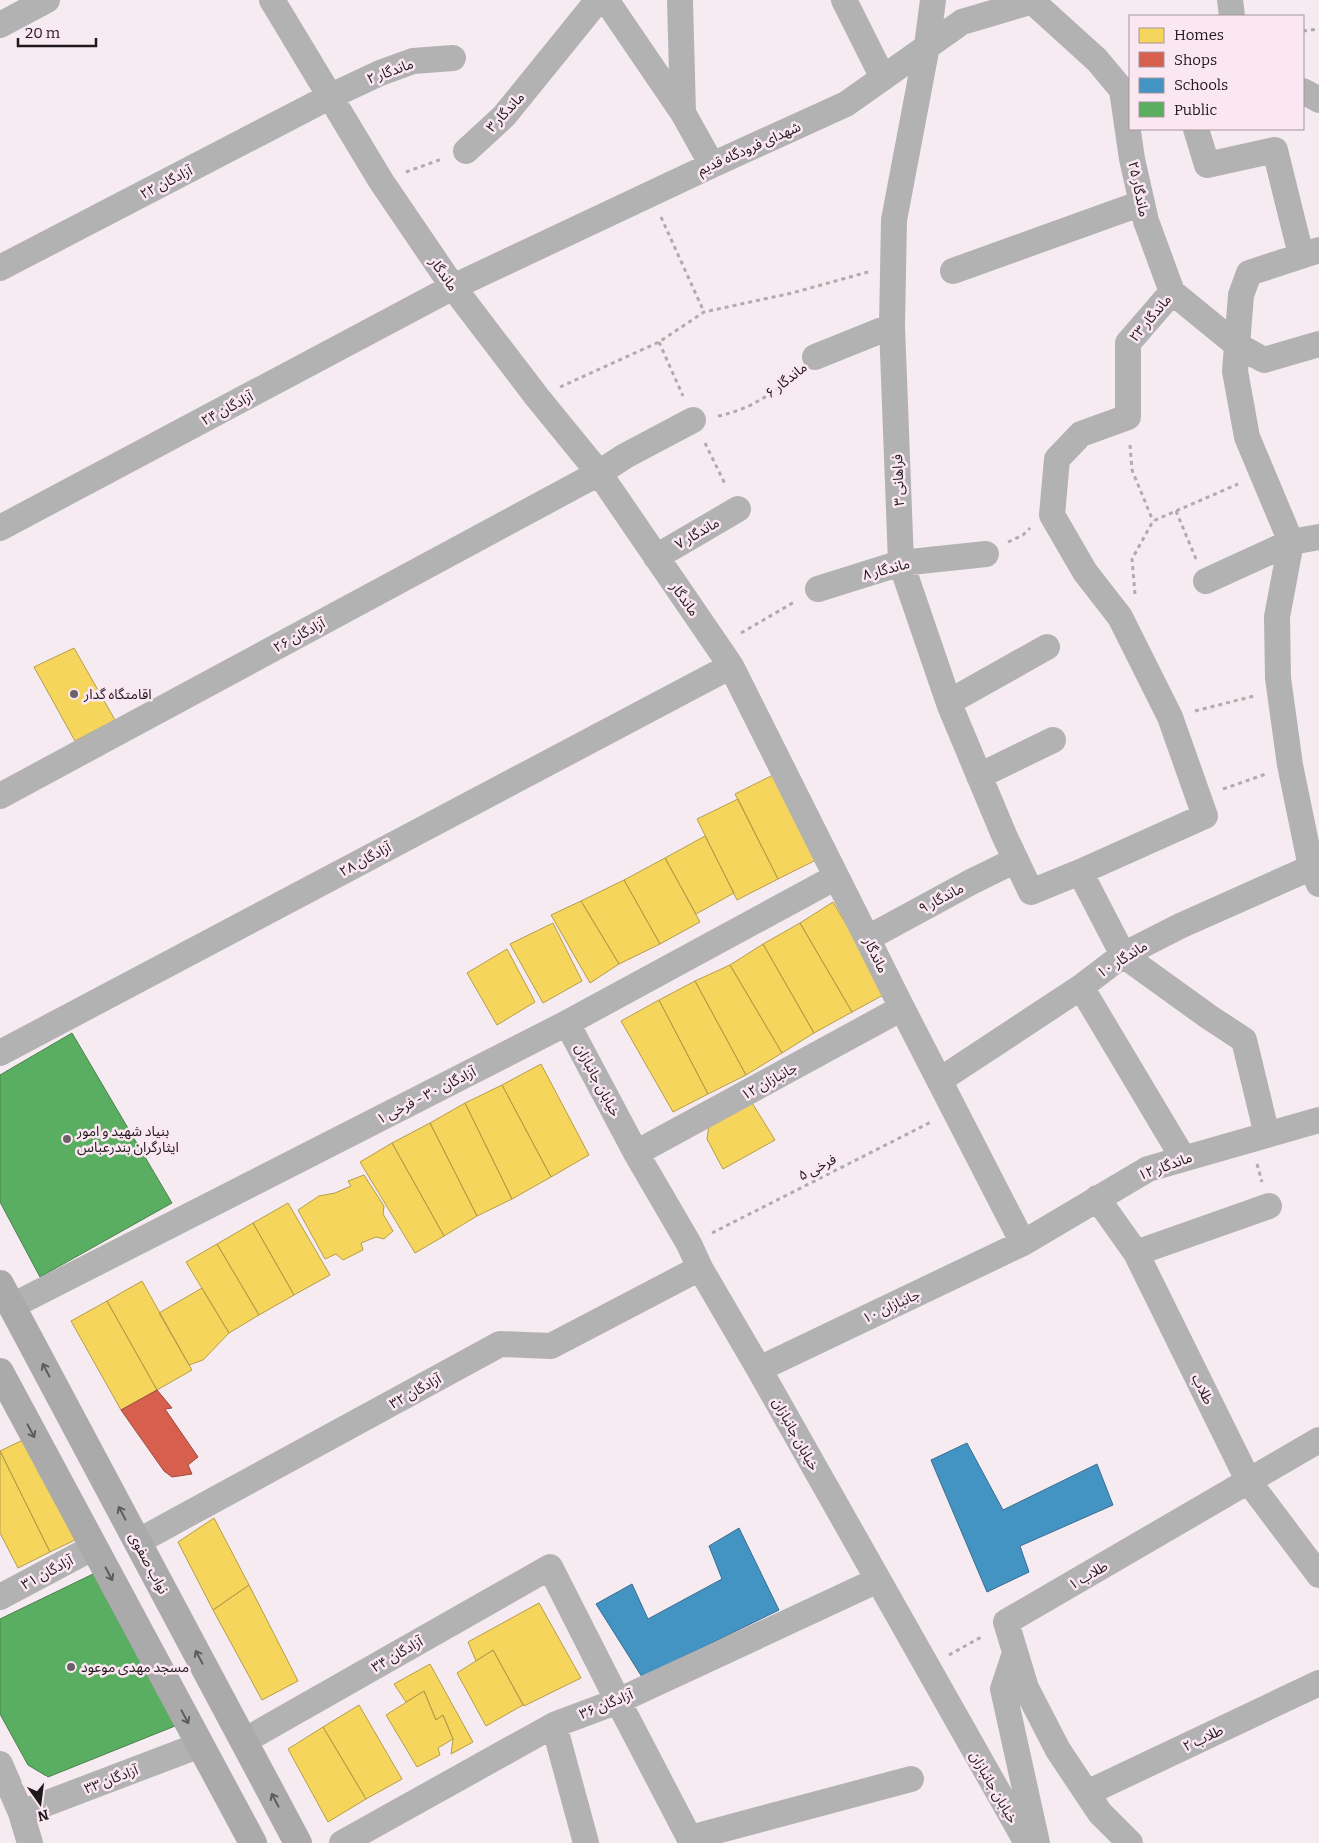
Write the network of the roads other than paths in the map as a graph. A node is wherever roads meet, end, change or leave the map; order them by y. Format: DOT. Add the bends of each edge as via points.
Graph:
graph roads {
  1 [pos="47,0"];
  2 [pos="272,0"];
  3 [pos="598,0"];
  4 [pos="606,0"];
  5 [pos="680,0"];
  6 [pos="844,0"];
  7 [pos="933,0"];
  8 [pos="1034,0"];
  9 [pos="1230,0"];
  10 [pos="1232,15"];
  11 [pos="0,25"];
  12 [pos="927,46"];
  13 [pos="453,58"];
  14 [pos="883,78"];
  15 [pos="1126,90"];
  16 [pos="1304,92"];
  17 [pos="331,96"];
  18 [pos="1319,100"];
  19 [pos="683,113"];
  20 [pos="1129,124"];
  21 [pos="1129,130"];
  22 [pos="1196,130"];
  23 [pos="466,151"];
  24 [pos="712,165"];
  25 [pos="1142,203"];
  26 [pos="1310,253"];
  27 [pos="0,268"];
  28 [pos="953,271"];
  29 [pos="453,287"];
  30 [pos="1172,292"];
  31 [pos="892,326"];
  32 [pos="1319,344"];
  33 [pos="1237,345"];
  34 [pos="815,357"];
  35 [pos="693,420"];
  36 [pos="599,473"];
  37 [pos="738,509"];
  38 [pos="0,528"];
  39 [pos="1319,537"];
  40 [pos="1291,542"];
  41 [pos="986,554"];
  42 [pos="656,557"];
  43 [pos="901,563"];
  44 [pos="1206,581"];
  45 [pos="818,590"];
  46 [pos="1047,647"];
  47 [pos="725,656"];
  48 [pos="949,702"];
  49 [pos="1053,740"];
  50 [pos="979,776"];
  51 [pos="0,796"];
  52 [pos="1016,860"];
  53 [pos="1080,872"];
  54 [pos="1316,872"];
  55 [pos="836,877"];
  56 [pos="868,938"];
  57 [pos="1123,955"];
  58 [pos="1080,987"];
  59 [pos="902,1008"];
  60 [pos="567,1023"];
  61 [pos="0,1053"];
  62 [pos="940,1080"];
  63 [pos="1319,1120"];
  64 [pos="1259,1137"];
  65 [pos="636,1153"];
  66 [pos="1183,1158"];
  67 [pos="1097,1198"];
  68 [pos="1269,1206"];
  69 [pos="1023,1243"];
  70 [pos="1136,1253"];
  71 [pos="700,1268"];
  72 [pos="6,1295"];
  73 [pos="759,1369"];
  74 [pos="0,1372"];
  75 [pos="1319,1440"];
  76 [pos="1249,1482"];
  77 [pos="138,1542"];
  78 [pos="94,1547"];
  79 [pos="1319,1575"];
  80 [pos="878,1580"];
  81 [pos="0,1597"];
  82 [pos="1015,1653"];
  83 [pos="1319,1683"];
  84 [pos="618,1701"];
  85 [pos="554,1725"];
  86 [pos="244,1741"];
  87 [pos="200,1745"];
  88 [pos="911,1779"];
  89 [pos="3,1780"];
  90 [pos="1087,1793"];
  91 [pos="21,1813"];
  92 [pos="691,1840"];
  93 [pos="30,1843"];
  94 [pos="253,1843"];
  95 [pos="298,1843"];
  96 [pos="342,1843"];
  97 [pos="586,1843"];
  98 [pos="1027,1843"];
  99 [pos="1037,1843"];
  100 [pos="1130,1843"];
  1 -- 11 [label="street"];
  2 -- 17 [label="street, ماندگار"];
  3 -- 23 [label="street, ماندگار ۳" via="504,116"];
  4 -- 19 [label="street"];
  5 -- 19 [label="street"];
  6 -- 14 [label="street"];
  7 -- 12 [label="street, فراهانی ۳"];
  8 -- 12 [label="street, شهدای فرودگاه قدیم" via="962,22"];
  8 -- 15 [label="street"];
  9 -- 10 [label="street"];
  12 -- 14 [label="street, شهدای فرودگاه قدیم"];
  12 -- 31 [label="street, فراهانی ۳" via="894,220"];
  13 -- 17 [label="street, ماندگار ۲" via="413,61"];
  14 -- 24 [label="street, شهدای فرودگاه قدیم" via="846,104"];
  15 -- 20 [label="street, ماندگار ۲۵"];
  16 -- 18 [label="street"];
  17 -- 27 [label="street, آزادگان ۲۲"];
  17 -- 29 [label="street, ماندگار" via="381,181"];
  19 -- 24 [label="street"];
  21 -- 25 [label="street, ماندگار ۲۵"];
  22 -- 26 [label="street" via="1207,164 1275,150"];
  24 -- 29 [label="street, شهدای فرودگاه قدیم"];
  25 -- 28 [label="street"];
  25 -- 30 [label="street, ماندگار ۲۵"];
  26 -- 33 [label="street" via="1249,273 1242,295"];
  29 -- 36 [label="street, ماندگار"];
  29 -- 38 [label="street, آزادگان ۲۴"];
  30 -- 33 [label="street, ماندگار ۲۳"];
  30 -- 53 [label="street, ماندگار ۲۳" via="1128,343 1128,417 1081,434 1057,459 1052,515 1085,572 1120,618 1170,717 1205,816"];
  31 -- 34 [label="street, ماندگار ۶"];
  31 -- 43 [label="street, فراهانی ۳"];
  32 -- 33 [label="street, ماندگار ۲۳" via="1264,360"];
  33 -- 40 [label="street" via="1235,371 1248,438"];
  35 -- 36 [label="street"];
  36 -- 42 [label="street, ماندگار"];
  36 -- 51 [label="street, آزادگان ۲۶"];
  37 -- 42 [label="street, ماندگار ۷"];
  39 -- 40 [label="street"];
  40 -- 44 [label="street"];
  40 -- 54 [label="street" via="1276,617 1280,690 1290,765"];
  41 -- 43 [label="street, ماندگار ۸"];
  42 -- 47 [label="street, ماندگار"];
  43 -- 45 [label="street, ماندگار ۸"];
  43 -- 48 [label="street, فراهانی ۳"];
  46 -- 48 [label="street"];
  47 -- 55 [label="street, ماندگار"];
  47 -- 61 [label="street, آزادگان ۲۸"];
  48 -- 50 [label="street, فراهانی ۳"];
  49 -- 50 [label="street"];
  50 -- 52 [label="street, فراهانی ۳"];
  52 -- 53 [label="street, فراهانی ۳" via="1031,892"];
  52 -- 56 [label="street, ماندگار ۹"];
  53 -- 57 [label="street"];
  54 -- 57 [label="street, ماندگار ۱۰" via="1180,926"];
  55 -- 56 [label="street, ماندگار"];
  55 -- 60 [label="street, آزادگان ۳۰ - فرخی ۱"];
  56 -- 59 [label="street, ماندگار"];
  57 -- 58 [label="street, ماندگار ۱۰"];
  57 -- 64 [label="street" via="1244,1040"];
  58 -- 62 [label="street, ماندگار ۱۰"];
  58 -- 66 [label="street"];
  59 -- 62 [label="street, ماندگار"];
  59 -- 65 [label="street, جانبازان ۱۲"];
  60 -- 65 [label="street, خیابان جانبازان"];
  60 -- 72 [label="street, آزادگان ۳۰ - فرخی ۱"];
  62 -- 69 [label="street, ماندگار"];
  63 -- 64 [label="street, ماندگار ۱۲"];
  64 -- 66 [label="street, ماندگار ۱۲"];
  65 -- 71 [label="street, خیابان جانبازان"];
  66 -- 67 [label="street, ماندگار ۱۲" via="1148,1169"];
  67 -- 69 [label="street, ماندگار ۱۲"];
  67 -- 70 [label="street, طلاب"];
  68 -- 70 [label="street"];
  69 -- 73 [label="street, جانبازان ۱۰"];
  70 -- 76 [label="street, طلاب"];
  71 -- 73 [label="street, خیابان جانبازان"];
  71 -- 77 [label="street, آزادگان ۳۲" via="551,1346 500,1344"];
  77 -- 72 [label="main road, نواب صفوی, one-way"];
  73 -- 80 [label="street, خیابان جانبازان"];
  74 -- 78 [label="main road, one-way"];
  75 -- 76 [label="street, طلاب ۱"];
  76 -- 79 [label="street, طلاب"];
  76 -- 82 [label="street, طلاب ۱" via="1006,1622"];
  86 -- 77 [label="main road, نواب صفوی, one-way"];
  78 -- 81 [label="street, آزادگان ۳۱"];
  78 -- 87 [label="main road, one-way"];
  80 -- 84 [label="street, آزادگان ۳۶"];
  80 -- 98 [label="street, خیابان جانبازان"];
  82 -- 90 [label="street" via="1026,1688 1058,1750"];
  82 -- 99 [label="street" via="1003,1689"];
  83 -- 90 [label="street, طلاب ۲"];
  84 -- 85 [label="street, آزادگان ۳۶"];
  84 -- 86 [label="street, آزادگان ۳۴" via="550,1567"];
  84 -- 92 [label="street"];
  85 -- 96 [label="street, آزادگان ۳۶"];
  85 -- 97 [label="street"];
  95 -- 86 [label="main road, نواب صفوی, one-way"];
  87 -- 91 [label="street, آزادگان ۳۳"];
  87 -- 94 [label="main road"];
  88 -- 92 [label="street"];
  89 -- 91 [label="street"];
  90 -- 100 [label="street" via="1100,1813"];
  91 -- 93 [label="street"];
}
